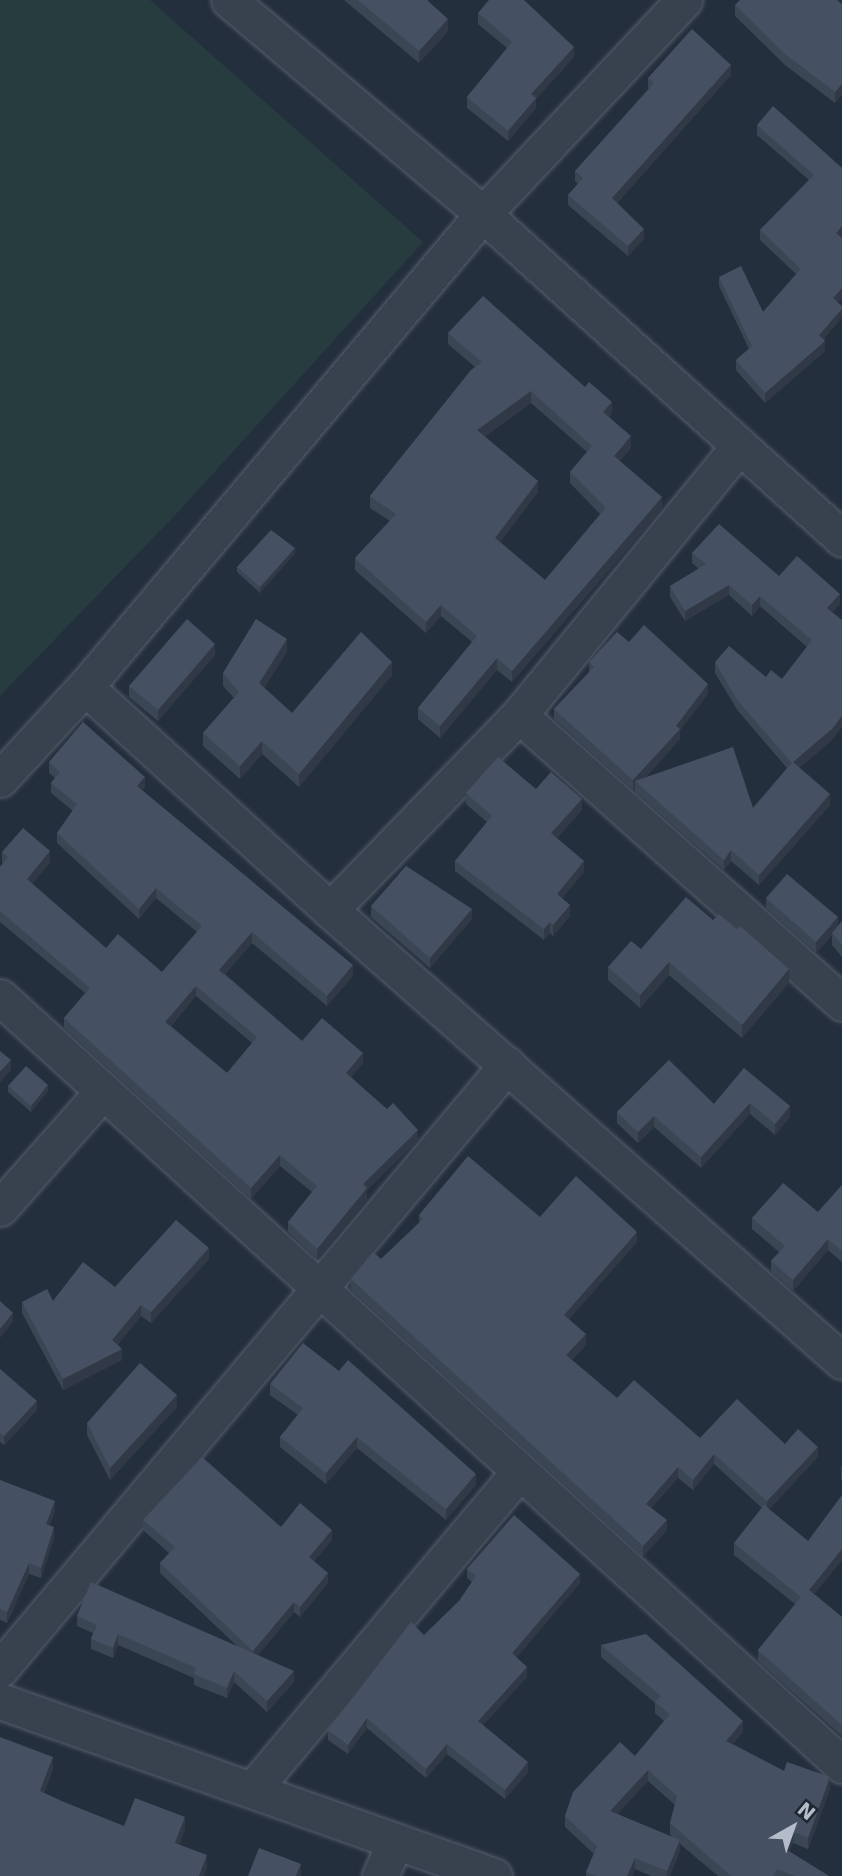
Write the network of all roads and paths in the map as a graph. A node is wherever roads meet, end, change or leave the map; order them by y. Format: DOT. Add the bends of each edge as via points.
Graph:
graph roads {
  1 [pos="229,0"];
  2 [pos="684,0"];
  3 [pos="483,214"];
  4 [pos="739,446"];
  5 [pos="842,538"];
  6 [pos="85,687"];
  7 [pos="519,715"];
  8 [pos="0,779"];
  9 [pos="330,910"];
  10 [pos="0,997"];
  11 [pos="842,1003"];
  12 [pos="507,1065"];
  13 [pos="103,1091"];
  14 [pos="0,1208"];
  15 [pos="319,1290"];
  16 [pos="842,1361"];
  17 [pos="518,1473"];
  18 [pos="0,1670"];
  19 [pos="0,1701"];
  20 [pos="842,1765"];
  21 [pos="253,1789"];
  22 [pos="395,1842"];
  23 [pos="380,1876"];
  24 [pos="494,1876"];
  1 -- 3 [label="street"];
  2 -- 3 [label="street"];
  3 -- 4 [label="street"];
  3 -- 6 [label="street"];
  4 -- 5 [label="street"];
  4 -- 7 [label="street"];
  6 -- 8 [label="street"];
  6 -- 9 [label="street"];
  7 -- 9 [label="street"];
  7 -- 11 [label="street"];
  9 -- 12 [label="street"];
  10 -- 13 [label="street"];
  12 -- 15 [label="street"];
  12 -- 16 [label="street"];
  13 -- 14 [label="street"];
  13 -- 15 [label="street"];
  15 -- 17 [label="street"];
  15 -- 18 [label="street"];
  17 -- 20 [label="street"];
  17 -- 21 [label="street"];
  19 -- 21 [label="street"];
  21 -- 22 [label="street"];
  22 -- 23 [label="street"];
  22 -- 24 [label="street"];
}
